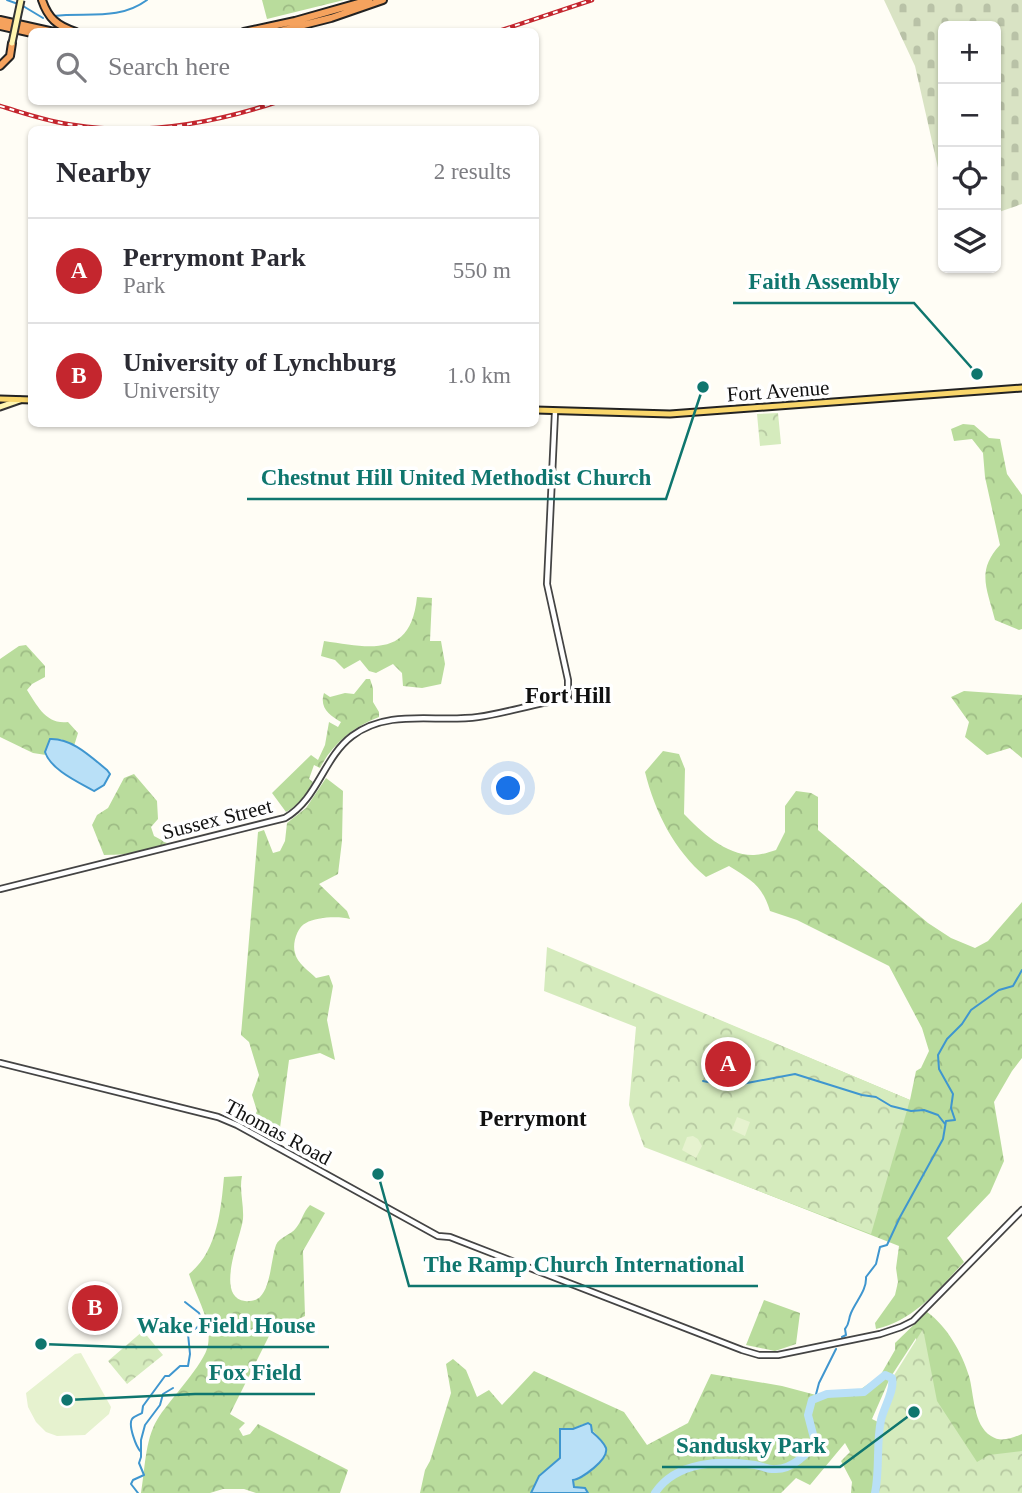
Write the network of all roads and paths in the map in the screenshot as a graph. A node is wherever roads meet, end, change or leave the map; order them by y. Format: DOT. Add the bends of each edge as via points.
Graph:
graph roads {
  1 [pos="21,0"];
  2 [pos="42,0"];
  3 [pos="369,0"];
  4 [pos="383,0"];
  5 [pos="0,20"];
  6 [pos="0,28"];
  7 [pos="36,28"];
  8 [pos="65,28"];
  9 [pos="264,28"];
  10 [pos="292,28"];
  11 [pos="28,32"];
  12 [pos="12,43"];
  13 [pos="0,64"];
  14 [pos="1022,388"];
  15 [pos="0,399"];
  16 [pos="21,400"];
  17 [pos="28,400"];
  18 [pos="0,407"];
  19 [pos="539,410"];
  20 [pos="555,412"];
  21 [pos="0,889"];
  22 [pos="0,1063"];
  23 [pos="1022,1210"];
  1 -- 12 [label="main road, bridge"];
  2 -- 8 [label="highway" via="51,19"];
  3 -- 9 [label="highway"];
  4 -- 10 [label="highway"];
  5 -- 7 [label="highway"];
  6 -- 11 [label="highway"];
  12 -- 13 [label="highway" via="10,56"];
  14 -- 20 [label="main road, Fort Avenue" via="670,414"];
  15 -- 16 [label="main road"];
  16 -- 17 [label="main road"];
  16 -- 18 [label="main road"];
  19 -- 20 [label="main road, Fort Avenue"];
  20 -- 21 [label="street, Sussex Street" via="547,584 568,699 453,720 394,718 373,723 344,742 305,803 285,818"];
  22 -- 23 [label="street, Thomas Road" via="218,1116 438,1236 759,1354 830,1345 913,1321"];
}
